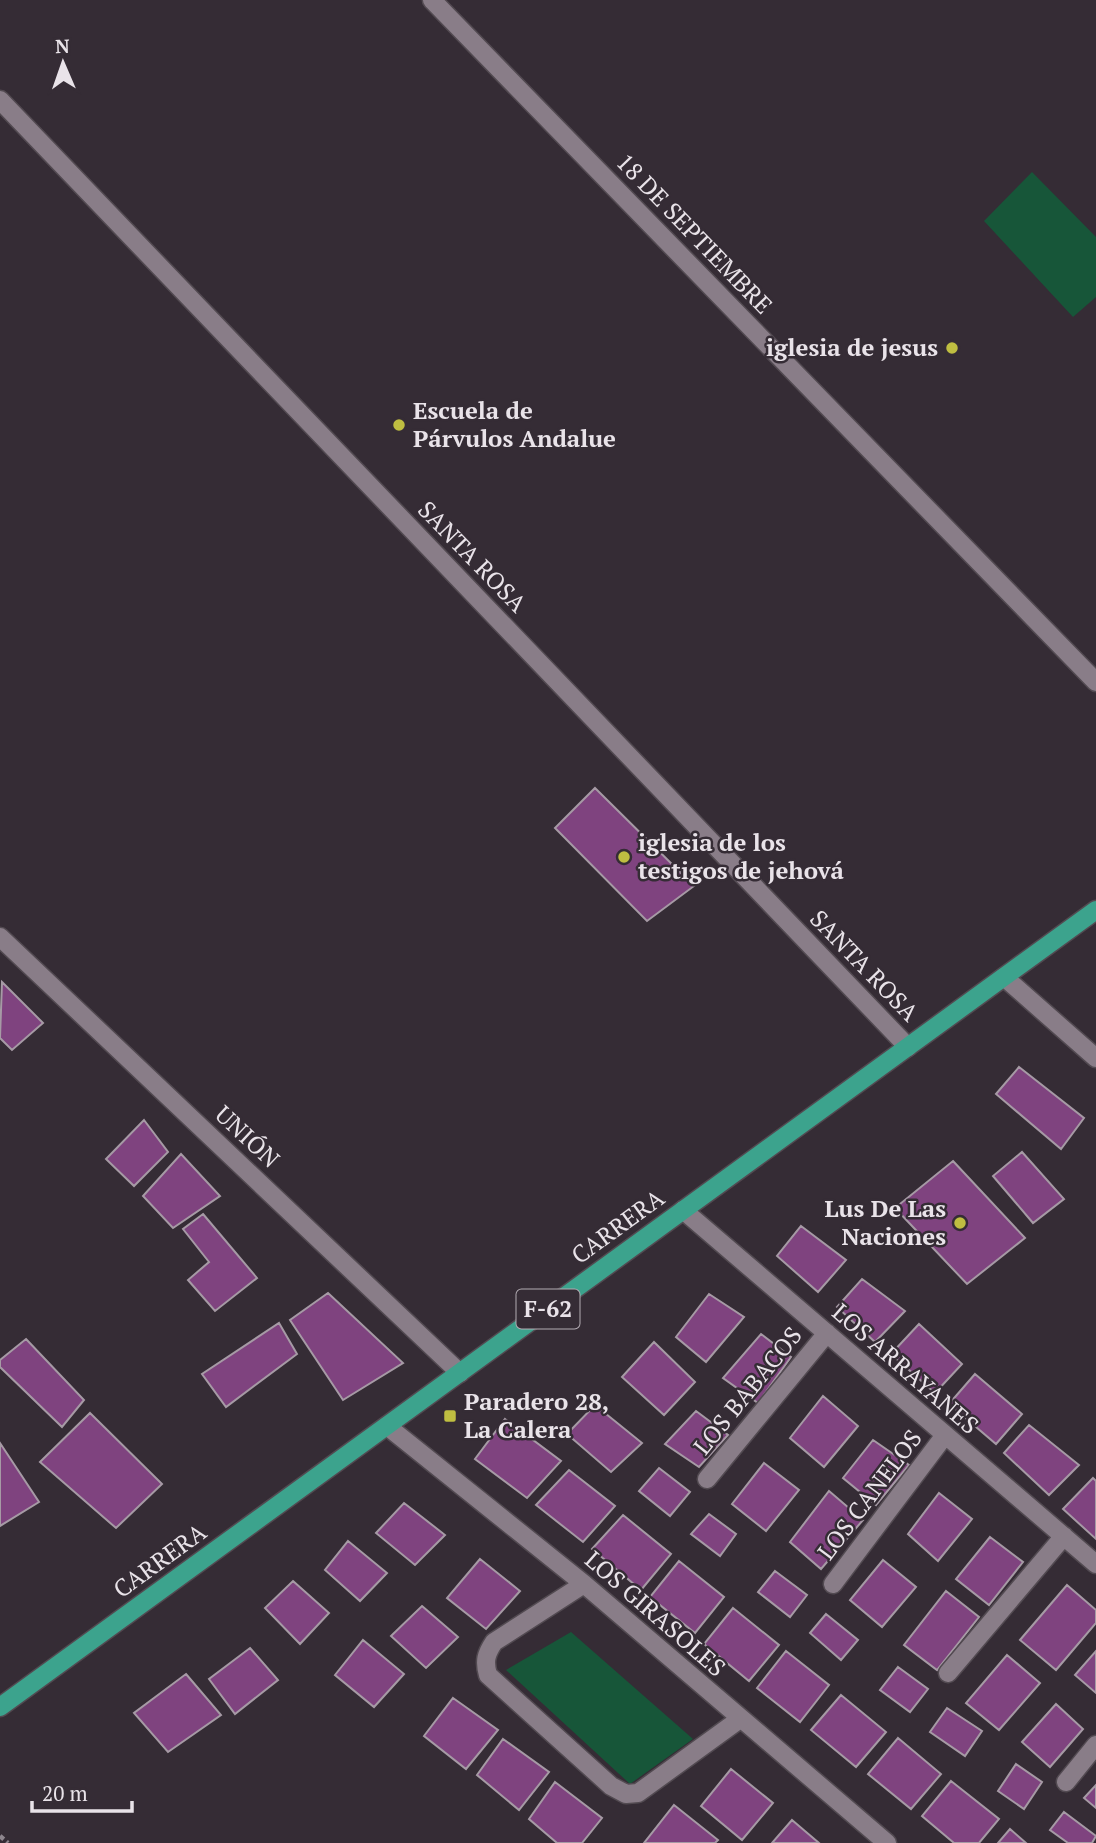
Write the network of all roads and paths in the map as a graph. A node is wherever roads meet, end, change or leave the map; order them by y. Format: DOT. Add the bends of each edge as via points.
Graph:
graph roads {
  1 [pos="432,0"];
  2 [pos="0,100"];
  3 [pos="1096,682"];
  4 [pos="1096,910"];
  5 [pos="0,937"];
  6 [pos="1004,977"];
  7 [pos="908,1047"];
  8 [pos="1096,1058"];
  9 [pos="683,1210"];
  10 [pos="827,1334"];
  11 [pos="460,1373"];
  12 [pos="387,1426"];
  13 [pos="945,1435"];
  14 [pos="707,1479"];
  15 [pos="1064,1536"];
  16 [pos="1096,1564"];
  17 [pos="584,1584"];
  18 [pos="833,1584"];
  19 [pos="948,1673"];
  20 [pos="0,1707"];
  21 [pos="740,1719"];
  22 [pos="1096,1745"];
  23 [pos="1066,1782"];
  24 [pos="0,1836"];
  25 [pos="9,1843"];
  26 [pos="887,1843"];
  1 -- 3 [label="street, 18 DE SEPTIEMBRE"];
  2 -- 7 [label="street, SANTA ROSA"];
  4 -- 6 [label="main road, CARRERA / F-62"];
  5 -- 11 [label="street, UNIÓN"];
  6 -- 7 [label="main road, CARRERA / F-62"];
  6 -- 8 [label="street"];
  7 -- 9 [label="main road, CARRERA / F-62"];
  9 -- 10 [label="street, LOS ARRAYANES"];
  9 -- 11 [label="main road, CARRERA / F-62"];
  10 -- 13 [label="street, LOS ARRAYANES"];
  10 -- 14 [label="street, LOS BABACOS"];
  11 -- 12 [label="main road, CARRERA / F-62"];
  12 -- 17 [label="street, LOS GIRASOLES"];
  12 -- 20 [label="main road, CARRERA / F-62"];
  13 -- 15 [label="street, LOS ARRAYANES"];
  13 -- 18 [label="street, LOS CANELOS"];
  15 -- 16 [label="street, LOS ARRAYANES"];
  15 -- 19 [label="street"];
  17 -- 21 [label="street, LOS GIRASOLES"];
  17 -- 21 [label="street" via="495,1642 485,1663 488,1675 611,1786 626,1794 638,1793"];
  21 -- 26 [label="street, LOS GIRASOLES"];
  22 -- 23 [label="street"];
  24 -- 25 [label="path"];
}
